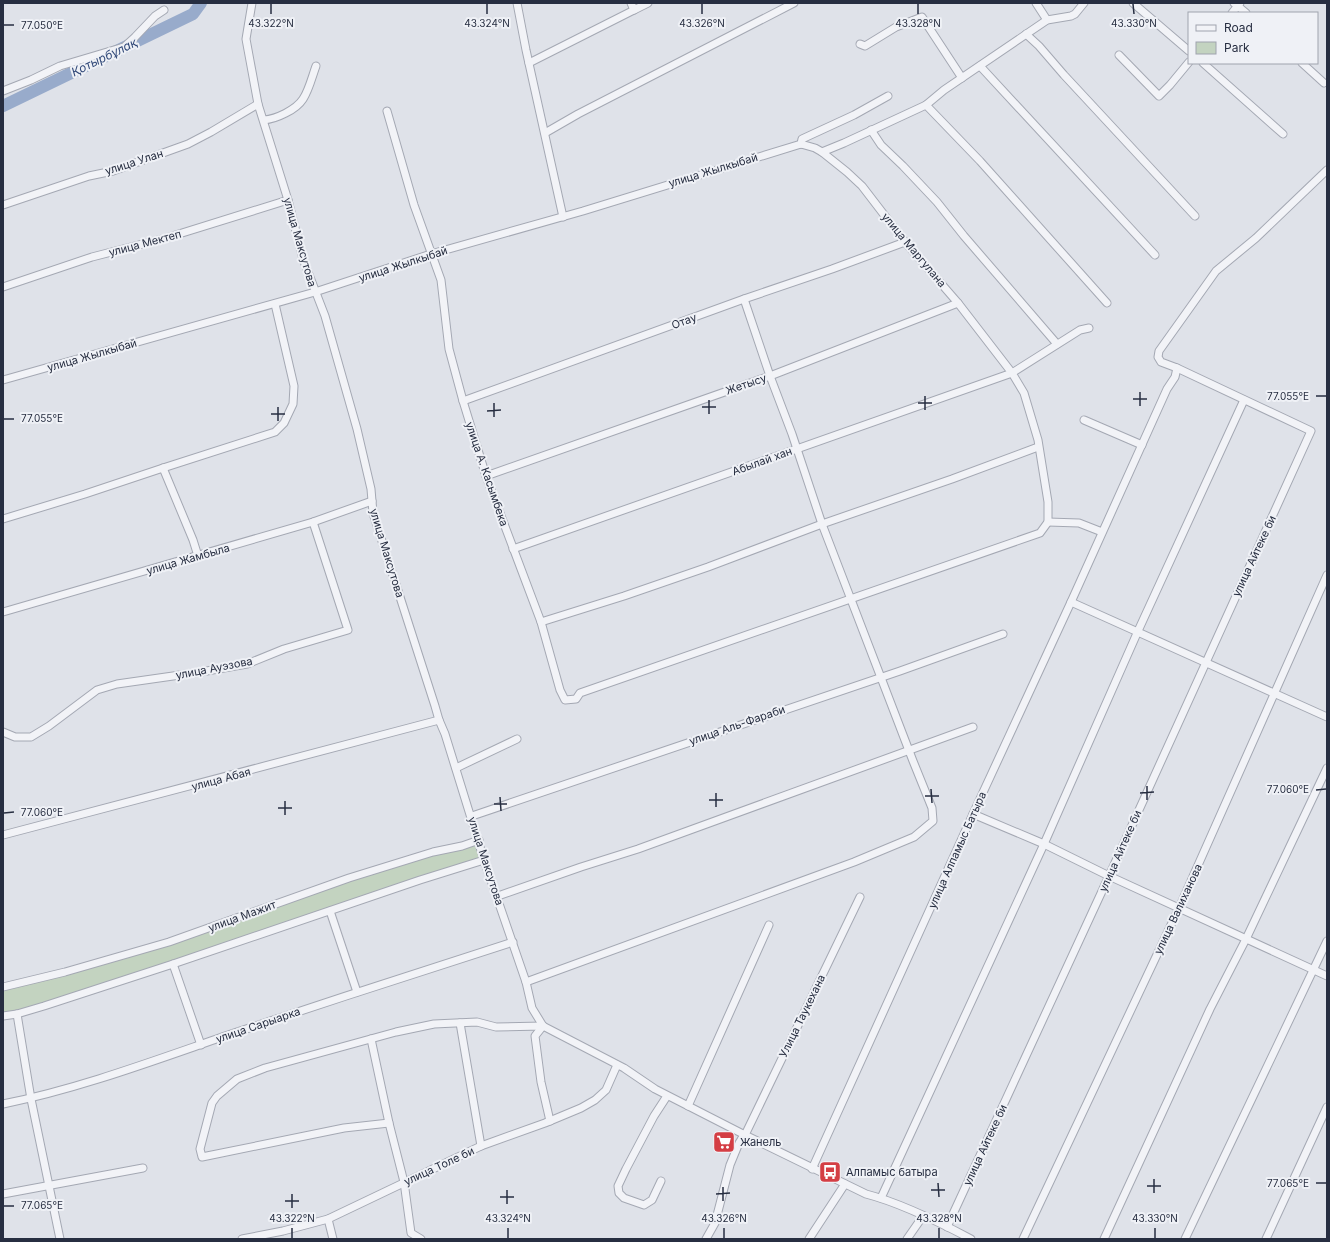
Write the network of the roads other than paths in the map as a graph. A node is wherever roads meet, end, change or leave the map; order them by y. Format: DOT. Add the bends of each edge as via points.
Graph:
graph roads {
  1 [pos="252,3"];
  2 [pos="517,3"];
  3 [pos="648,3"];
  4 [pos="794,3"];
  5 [pos="1036,3"];
  6 [pos="1084,3"];
  7 [pos="1133,3"];
  8 [pos="1238,4"];
  9 [pos="633,6"];
  10 [pos="164,10"];
  11 [pos="1245,12"];
  12 [pos="1047,20"];
  13 [pos="1026,34"];
  14 [pos="860,44"];
  15 [pos="1188,50"];
  16 [pos="1119,55"];
  17 [pos="529,63"];
  18 [pos="1188,63"];
  19 [pos="1204,64"];
  20 [pos="1303,64"];
  21 [pos="316,66"];
  22 [pos="980,66"];
  23 [pos="962,78"];
  24 [pos="1324,83"];
  25 [pos="3,91"];
  26 [pos="888,96"];
  27 [pos="258,104"];
  28 [pos="926,105"];
  29 [pos="387,111"];
  30 [pos="264,120"];
  31 [pos="871,130"];
  32 [pos="545,133"];
  33 [pos="1283,134"];
  34 [pos="801,144"];
  35 [pos="822,152"];
  36 [pos="1327,170"];
  37 [pos="288,200"];
  38 [pos="3,205"];
  39 [pos="563,216"];
  40 [pos="1195,216"];
  41 [pos="905,242"];
  42 [pos="431,254"];
  43 [pos="1155,255"];
  44 [pos="3,287"];
  45 [pos="315,292"];
  46 [pos="744,299"];
  47 [pos="958,303"];
  48 [pos="1107,303"];
  49 [pos="275,304"];
  50 [pos="1089,328"];
  51 [pos="1057,344"];
  52 [pos="1177,368"];
  53 [pos="1012,373"];
  54 [pos="770,376"];
  55 [pos="3,380"];
  56 [pos="1244,400"];
  57 [pos="462,401"];
  58 [pos="1084,420"];
  59 [pos="1142,445"];
  60 [pos="1038,447"];
  61 [pos="796,449"];
  62 [pos="163,468"];
  63 [pos="486,476"];
  64 [pos="372,501"];
  65 [pos="3,519"];
  66 [pos="313,522"];
  67 [pos="1048,522"];
  68 [pos="822,524"];
  69 [pos="1102,532"];
  70 [pos="513,549"];
  71 [pos="198,556"];
  72 [pos="1327,575"];
  73 [pos="850,600"];
  74 [pos="1071,602"];
  75 [pos="3,612"];
  76 [pos="541,622"];
  77 [pos="1138,631"];
  78 [pos="1003,634"];
  79 [pos="1206,662"];
  80 [pos="880,676"];
  81 [pos="1274,693"];
  82 [pos="1327,717"];
  83 [pos="439,720"];
  84 [pos="973,728"];
  85 [pos="3,732"];
  86 [pos="518,739"];
  87 [pos="909,751"];
  88 [pos="456,768"];
  89 [pos="1327,768"];
  90 [pos="973,814"];
  91 [pos="472,816"];
  92 [pos="3,835"];
  93 [pos="479,840"];
  94 [pos="1044,844"];
  95 [pos="484,860"];
  96 [pos="1109,876"];
  97 [pos="498,896"];
  98 [pos="860,897"];
  99 [pos="1179,908"];
  100 [pos="330,911"];
  101 [pos="769,925"];
  102 [pos="1246,939"];
  103 [pos="1327,941"];
  104 [pos="513,942"];
  105 [pos="173,964"];
  106 [pos="1314,969"];
  107 [pos="1327,976"];
  108 [pos="526,982"];
  109 [pos="3,987"];
  110 [pos="357,992"];
  111 [pos="17,1014"];
  112 [pos="3,1016"];
  113 [pos="460,1023"];
  114 [pos="543,1026"];
  115 [pos="371,1039"];
  116 [pos="201,1045"];
  117 [pos="617,1065"];
  118 [pos="667,1096"];
  119 [pos="31,1099"];
  120 [pos="3,1104"];
  121 [pos="688,1106"];
  122 [pos="1327,1107"];
  123 [pos="550,1121"];
  124 [pos="389,1123"];
  125 [pos="744,1135"];
  126 [pos="481,1146"];
  127 [pos="143,1168"];
  128 [pos="812,1169"];
  129 [pos="661,1181"];
  130 [pos="404,1182"];
  131 [pos="845,1184"];
  132 [pos="49,1185"];
  133 [pos="3,1194"];
  134 [pos="881,1198"];
  135 [pos="923,1216"];
  136 [pos="328,1219"];
  137 [pos="947,1227"];
  138 [pos="283,1231"];
  139 [pos="60,1239"];
  140 [pos="242,1239"];
  141 [pos="278,1239"];
  142 [pos="333,1239"];
  143 [pos="421,1239"];
  144 [pos="706,1239"];
  145 [pos="810,1239"];
  146 [pos="907,1239"];
  147 [pos="971,1239"];
  148 [pos="1023,1239"];
  149 [pos="1104,1239"];
  150 [pos="1185,1239"];
  151 [pos="1266,1239"];
  1 -- 27 [label="street, улица Максутова" via="246,39"];
  2 -- 17 [label="street"];
  3 -- 9 [label="street"];
  4 -- 32 [label="street"];
  5 -- 12 [label="street"];
  6 -- 12 [label="street" via="1071,16"];
  7 -- 15 [label="street"];
  8 -- 11 [label="street"];
  9 -- 17 [label="street"];
  10 -- 25 [label="street" via="124,47 60,66"];
  12 -- 13 [label="street"];
  13 -- 22 [label="street"];
  13 -- 40 [label="street"];
  14 -- 23 [label="street" via="866,46 896,27 922,17"];
  16 -- 18 [label="street" via="1159,96"];
  17 -- 32 [label="street"];
  19 -- 33 [label="street"];
  20 -- 24 [label="street"];
  21 -- 30 [label="street" via="303,100 289,111 271,120"];
  22 -- 23 [label="street"];
  22 -- 43 [label="street"];
  23 -- 28 [label="street"];
  26 -- 34 [label="street" via="802,139"];
  27 -- 30 [label="street, улица Максутова"];
  27 -- 38 [label="street, улица Улан" via="188,144"];
  28 -- 31 [label="street"];
  28 -- 48 [label="street" via="986,167"];
  29 -- 42 [label="street, улица А. Касымбека"];
  30 -- 37 [label="street, улица Максутова"];
  31 -- 35 [label="street"];
  31 -- 51 [label="street" via="881,145 936,202"];
  32 -- 39 [label="street"];
  34 -- 35 [label="street, улица Маргулана"];
  34 -- 39 [label="street, улица Жылкыбай"];
  35 -- 41 [label="street, улица Маргулана" via="862,186"];
  36 -- 52 [label="street" via="1256,238 1216,271 1160,351 1158,357 1161,362"];
  37 -- 44 [label="street, улица Мектеп" via="166,238 92,256"];
  37 -- 45 [label="street, улица Максутова" via="303,259"];
  39 -- 42 [label="street, улица Жылкыбай"];
  41 -- 46 [label="street, Отау"];
  41 -- 47 [label="street, улица Маргулана"];
  42 -- 45 [label="street, улица Жылкыбай"];
  42 -- 57 [label="street, улица А. Касымбека" via="441,280 449,349"];
  45 -- 49 [label="street, улица Жылкыбай"];
  45 -- 64 [label="street, улица Максутова" via="325,316 357,429"];
  46 -- 54 [label="street"];
  46 -- 57 [label="street, Отау"];
  47 -- 53 [label="street, улица Маргулана"];
  47 -- 54 [label="street, Жетысу"];
  49 -- 55 [label="street, улица Жылкыбай"];
  49 -- 62 [label="street" via="294,386 293,404 284,422 275,432"];
  50 -- 51 [label="street, Абылай хан" via="1080,330"];
  51 -- 53 [label="street, Абылай хан"];
  52 -- 56 [label="street"];
  52 -- 59 [label="street, улица Алпамыс Батыра"];
  53 -- 60 [label="street, улица Маргулана" via="1024,393"];
  53 -- 61 [label="street, Абылай хан"];
  54 -- 61 [label="street"];
  54 -- 63 [label="street, Жетысу"];
  56 -- 77 [label="street"];
  56 -- 79 [label="street, улица Айтеке би" via="1311,431"];
  57 -- 63 [label="street, улица А. Касымбека"];
  58 -- 59 [label="street"];
  59 -- 69 [label="street, улица Алпамыс Батыра"];
  60 -- 67 [label="street, улица Маргулана" via="1048,502"];
  60 -- 68 [label="street"];
  61 -- 68 [label="street"];
  61 -- 70 [label="street, Абылай хан"];
  62 -- 65 [label="street"];
  62 -- 71 [label="street"];
  63 -- 70 [label="street, улица А. Касымбека"];
  64 -- 66 [label="street, улица Жамбыла"];
  64 -- 83 [label="street, улица Максутова"];
  66 -- 71 [label="street, улица Жамбыла"];
  66 -- 85 [label="street, улица Ауэзова" via="348,630 284,649 247,664 117,684 97,690 31,737 14,737"];
  67 -- 69 [label="street" via="1079,524"];
  67 -- 73 [label="street" via="1040,533"];
  68 -- 73 [label="street"];
  68 -- 76 [label="street" via="708,567"];
  69 -- 74 [label="street, улица Алпамыс Батыра"];
  70 -- 76 [label="street, улица А. Касымбека"];
  71 -- 75 [label="street, улица Жамбыла"];
  72 -- 81 [label="street, улица Валиханова"];
  73 -- 76 [label="street, улица А. Касымбека" via="580,694 576,699 565,700"];
  73 -- 80 [label="street"];
  74 -- 77 [label="street"];
  74 -- 90 [label="street, улица Алпамыс Батыра"];
  77 -- 79 [label="street"];
  77 -- 94 [label="street"];
  78 -- 80 [label="street, улица Аль-Фараби"];
  79 -- 81 [label="street"];
  79 -- 96 [label="street, улица Айтеке би"];
  80 -- 87 [label="street"];
  80 -- 91 [label="street, улица Аль-Фараби"];
  81 -- 82 [label="street"];
  81 -- 99 [label="street, улица Валиханова"];
  83 -- 88 [label="street, улица Максутова"];
  83 -- 92 [label="street, улица Абая"];
  84 -- 87 [label="street"];
  86 -- 88 [label="street"];
  87 -- 97 [label="street" via="638,849"];
  87 -- 108 [label="street" via="932,808 933,821 914,837 854,862"];
  88 -- 91 [label="street, улица Максутова"];
  89 -- 102 [label="street"];
  90 -- 94 [label="street"];
  90 -- 128 [label="street, улица Алпамыс Батыра"];
  91 -- 93 [label="street, улица Максутова"];
  93 -- 95 [label="street, улица Максутова"];
  93 -- 109 [label="street, улица Мажит" via="349,878 169,942"];
  94 -- 96 [label="street"];
  94 -- 134 [label="street"];
  95 -- 97 [label="street, улица Максутова"];
  95 -- 100 [label="street"];
  96 -- 99 [label="street"];
  96 -- 137 [label="street, улица Айтеке би"];
  97 -- 104 [label="street, улица Максутова"];
  98 -- 125 [label="street, Улица Таукехана"];
  99 -- 102 [label="street"];
  99 -- 148 [label="street, улица Валиханова"];
  100 -- 105 [label="street"];
  100 -- 110 [label="street"];
  101 -- 121 [label="street"];
  102 -- 106 [label="street"];
  102 -- 149 [label="street" via="1210,1009"];
  103 -- 106 [label="street"];
  104 -- 108 [label="street, улица Максутова"];
  104 -- 110 [label="street, улица Сарыарка"];
  105 -- 111 [label="street"];
  105 -- 116 [label="street"];
  106 -- 107 [label="street"];
  106 -- 150 [label="street"];
  108 -- 114 [label="street, улица Максутова" via="532,1008"];
  110 -- 116 [label="street, улица Сарыарка"];
  111 -- 112 [label="street"];
  111 -- 119 [label="street"];
  113 -- 114 [label="street"];
  113 -- 115 [label="street" via="434,1024"];
  113 -- 126 [label="street"];
  114 -- 117 [label="street"];
  114 -- 123 [label="street" via="535,1036 541,1082"];
  115 -- 124 [label="street"];
  115 -- 124 [label="street" via="265,1068 237,1079 212,1103 200,1149 202,1157 344,1128"];
  116 -- 119 [label="street, улица Сарыарка"];
  117 -- 118 [label="street"];
  117 -- 123 [label="street, улица Толе би" via="606,1090 594,1100"];
  118 -- 121 [label="street"];
  118 -- 129 [label="street" via="626,1169 618,1186 619,1193 624,1198 644,1205 652,1200"];
  119 -- 120 [label="street, улица Сарыарка"];
  119 -- 132 [label="street"];
  121 -- 125 [label="street"];
  122 -- 151 [label="street"];
  123 -- 126 [label="street, улица Толе би"];
  124 -- 130 [label="street"];
  125 -- 128 [label="street"];
  125 -- 144 [label="street, Улица Таукехана" via="738,1143 730,1165 715,1223"];
  126 -- 130 [label="street, улица Толе би"];
  127 -- 132 [label="street"];
  128 -- 131 [label="street"];
  130 -- 136 [label="street, улица Толе би"];
  130 -- 143 [label="street" via="411,1233"];
  131 -- 134 [label="street"];
  131 -- 145 [label="street"];
  132 -- 133 [label="street"];
  132 -- 139 [label="street"];
  134 -- 135 [label="street"];
  135 -- 137 [label="street"];
  135 -- 146 [label="street"];
  136 -- 138 [label="street, улица Толе би"];
  136 -- 142 [label="street"];
  137 -- 147 [label="street"];
  138 -- 140 [label="street, улица Толе би"];
  138 -- 141 [label="street"];
}
